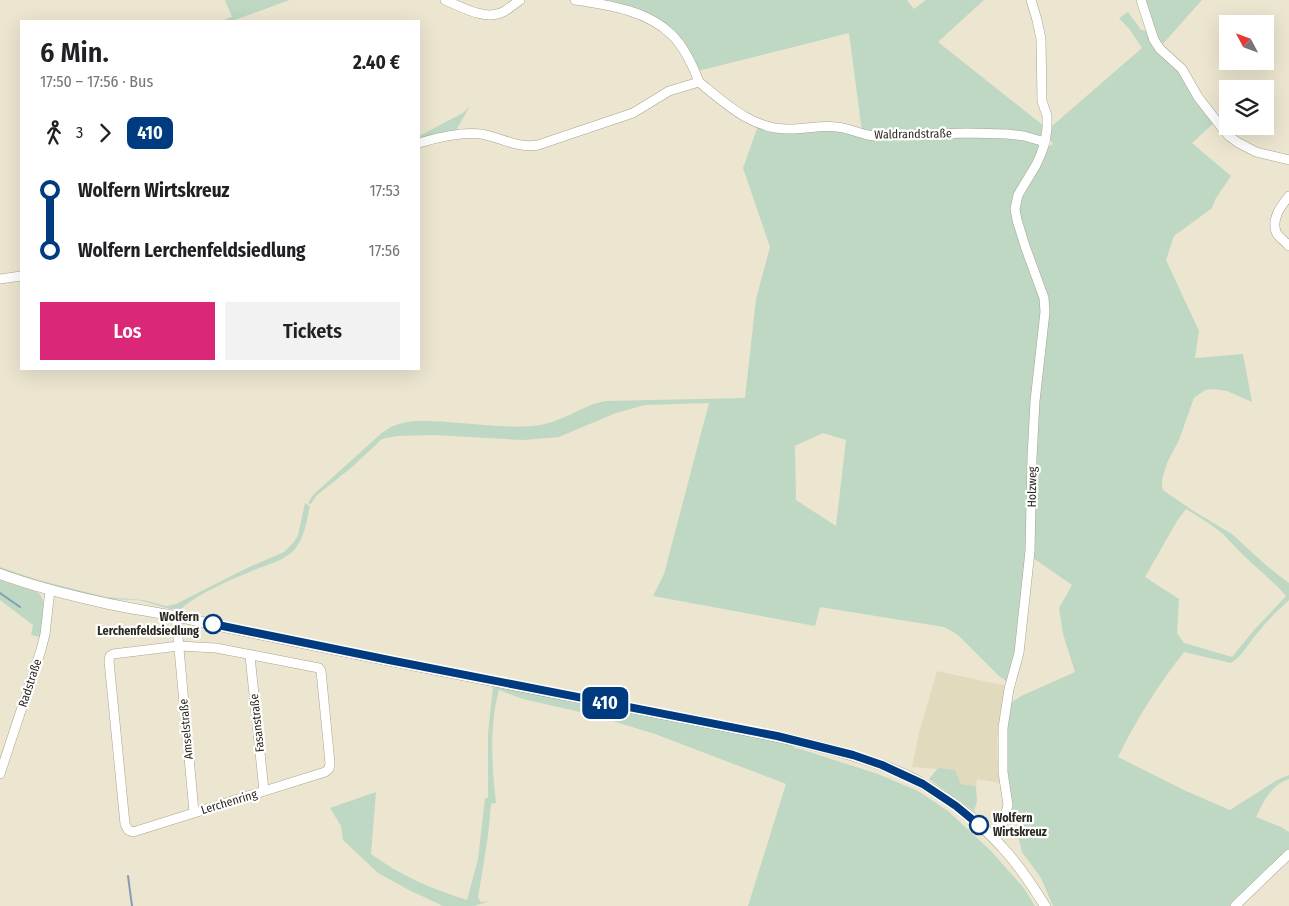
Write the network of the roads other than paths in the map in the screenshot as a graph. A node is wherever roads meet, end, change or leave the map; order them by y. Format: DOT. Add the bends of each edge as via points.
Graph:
graph roads {
  1 [pos="445,0"];
  2 [pos="520,0"];
  3 [pos="574,0"];
  4 [pos="1031,0"];
  5 [pos="1141,0"];
  6 [pos="699,82"];
  7 [pos="1045,142"];
  8 [pos="420,143"];
  9 [pos="1289,160"];
  10 [pos="1289,196"];
  11 [pos="1289,246"];
  12 [pos="20,276"];
  13 [pos="0,279"];
  14 [pos="0,574"];
  15 [pos="50,590"];
  16 [pos="176,616"];
  17 [pos="179,646"];
  18 [pos="250,656"];
  19 [pos="0,774"];
  20 [pos="264,791"];
  21 [pos="194,812"];
  22 [pos="992,836"];
  23 [pos="1289,854"];
  24 [pos="1045,906"];
  25 [pos="1235,906"];
  1 -- 2 [label="street" via="471,11 494,15"];
  3 -- 6 [label="street" via="606,5 654,22 672,34 681,45"];
  4 -- 7 [label="street, Holzweg" via="1041,39 1042,101 1047,116"];
  5 -- 9 [label="street" via="1154,40 1182,69 1198,97 1229,136 1256,152"];
  6 -- 7 [label="street, Waldrandstraße" via="736,112 775,128 838,127 869,136 1007,134"];
  6 -- 8 [label="street" via="669,91 633,113 538,145 526,146 480,134 458,134"];
  7 -- 22 [label="street, Holzweg" via="1018,195 1015,209 1044,298 1045,312 1035,401 1030,551 1019,653 1003,728 1003,772 1008,806 1002,825"];
  10 -- 11 [label="street" via="1278,210 1275,223 1277,233"];
  12 -- 13 [label="street"];
  14 -- 15 [label="main road"];
  15 -- 16 [label="main road"];
  15 -- 19 [label="street, Radstraße" via="46,634"];
  16 -- 17 [label="street"];
  16 -- 22 [label="main road" via="777,736 853,755 923,784"];
  17 -- 18 [label="street, Lerchenring" via="216,648"];
  17 -- 21 [label="street, Amselstraße"];
  17 -- 21 [label="street, Lerchenring" via="113,654 109,661 128,830 133,832"];
  18 -- 20 [label="street, Fasanstraße"];
  18 -- 20 [label="street, Lerchenring" via="319,668 321,671 329,769"];
  20 -- 21 [label="street, Lerchenring"];
  22 -- 24 [label="main road"];
  23 -- 25 [label="street"];
}
